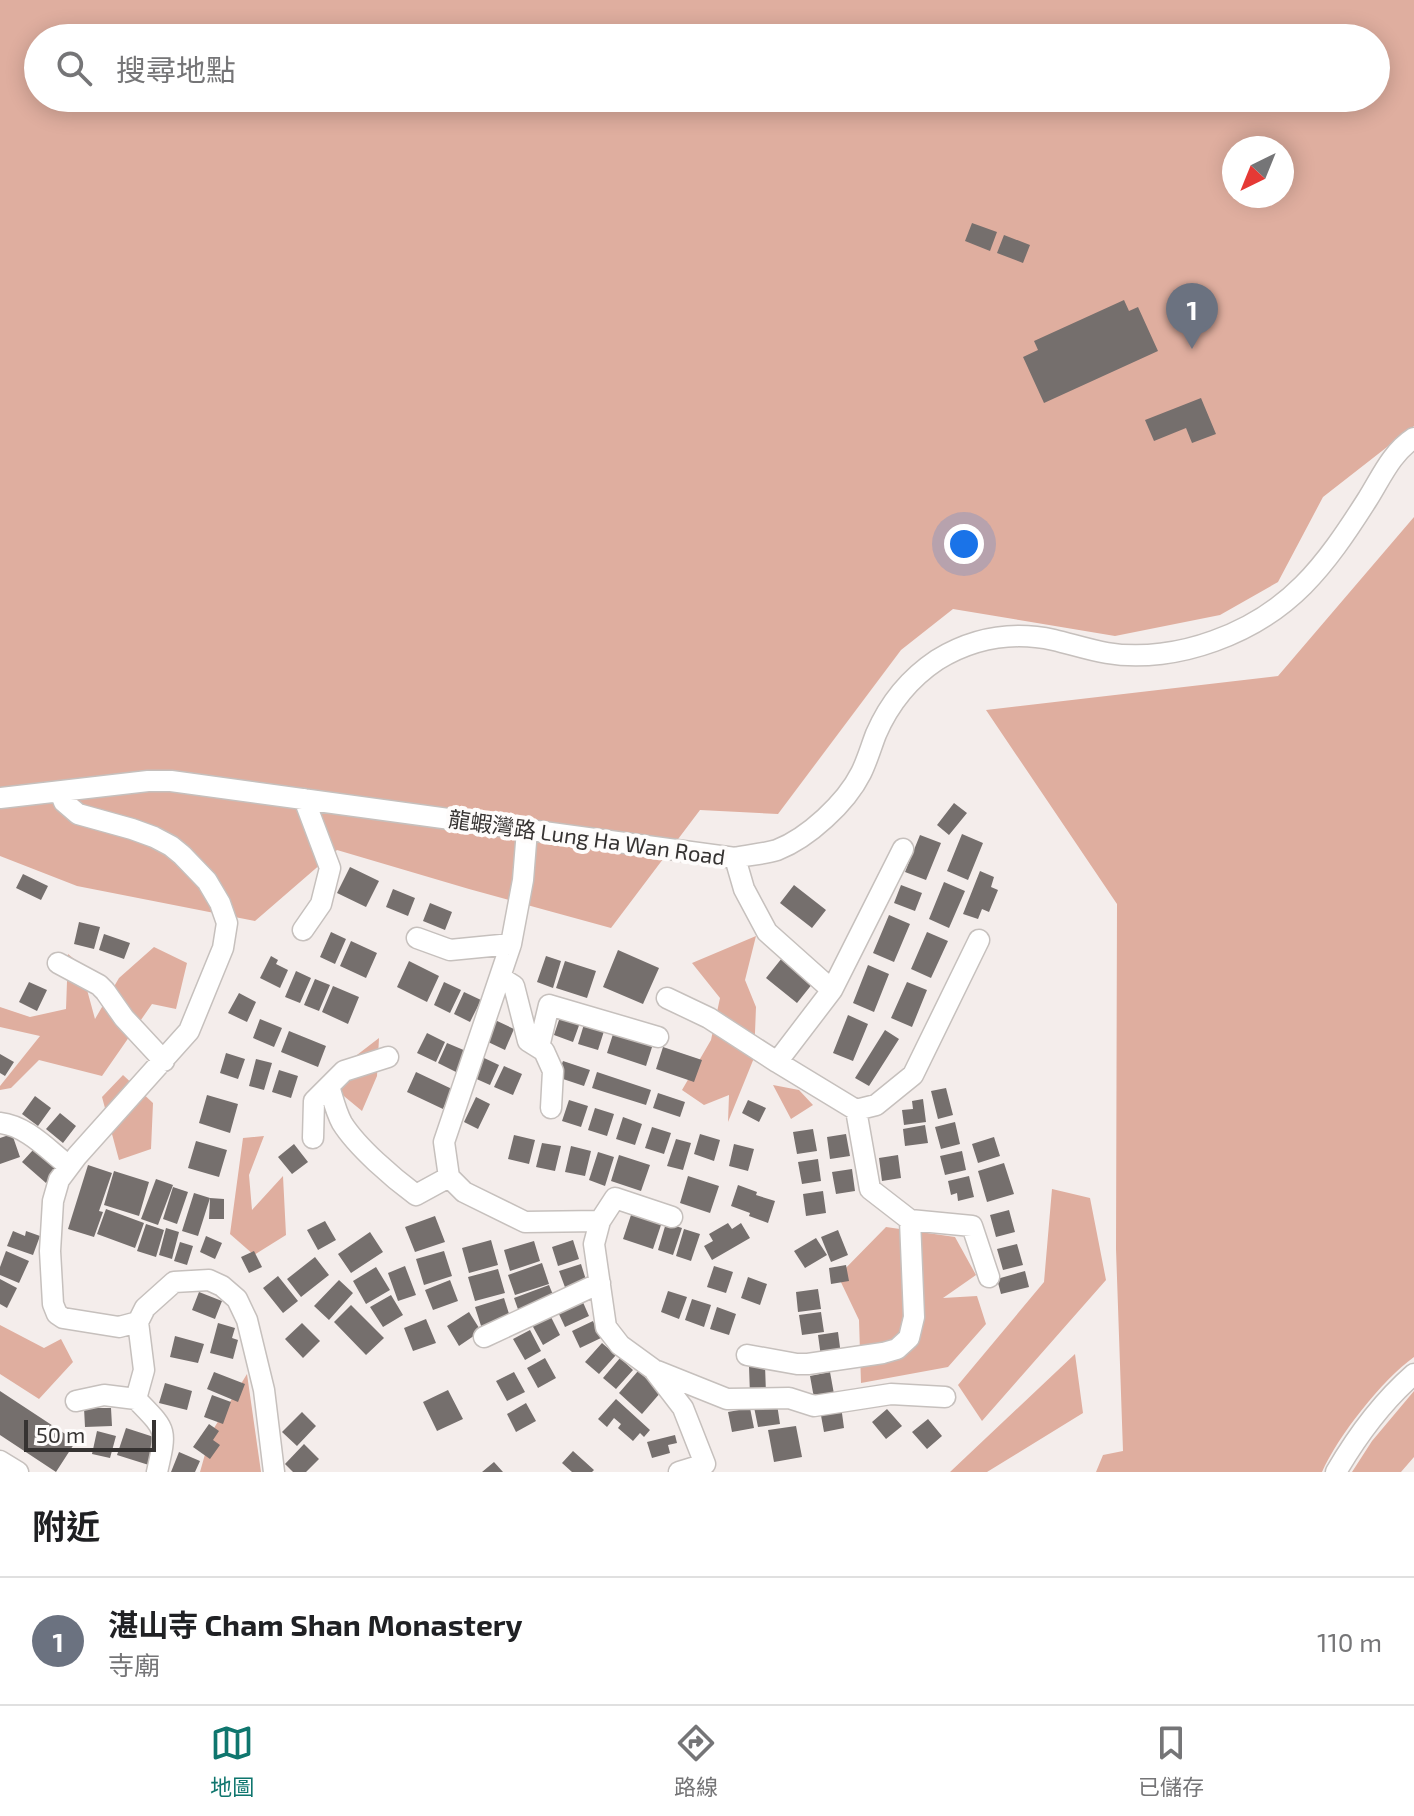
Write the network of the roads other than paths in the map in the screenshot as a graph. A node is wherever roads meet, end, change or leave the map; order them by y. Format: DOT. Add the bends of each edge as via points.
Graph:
graph roads {
  1 [pos="1414,438"];
  2 [pos="60,792"];
  3 [pos="0,798"];
  4 [pos="304,799"];
  5 [pos="527,830"];
  6 [pos="903,849"];
  7 [pos="735,858"];
  8 [pos="303,930"];
  9 [pos="417,938"];
  10 [pos="979,940"];
  11 [pos="511,944"];
  12 [pos="58,963"];
  13 [pos="500,977"];
  14 [pos="832,990"];
  15 [pos="667,998"];
  16 [pos="658,1037"];
  17 [pos="539,1047"];
  18 [pos="388,1057"];
  19 [pos="164,1061"];
  20 [pos="777,1062"];
  21 [pos="329,1086"];
  22 [pos="551,1108"];
  23 [pos="856,1110"];
  24 [pos="0,1123"];
  25 [pos="313,1138"];
  26 [pos="69,1166"];
  27 [pos="449,1177"];
  28 [pos="672,1217"];
  29 [pos="910,1220"];
  30 [pos="600,1221"];
  31 [pos="989,1277"];
  32 [pos="600,1283"];
  33 [pos="138,1322"];
  34 [pos="484,1337"];
  35 [pos="747,1355"];
  36 [pos="653,1369"];
  37 [pos="1414,1374"];
  38 [pos="945,1397"];
  39 [pos="136,1399"];
  40 [pos="76,1401"];
  41 [pos="0,1461"];
  42 [pos="18,1472"];
  43 [pos="157,1472"];
  44 [pos="274,1472"];
  45 [pos="679,1472"];
  46 [pos="1336,1472"];
  1 -- 7 [label="street, 龍蝦灣路 Lung Ha Wan Road" via="1396,454 1316,573 1270,613 1213,642 1173,652 1108,653 1020,635 961,647 922,671 896,699 860,775 835,809 777,850"];
  2 -- 3 [label="street, 龍蝦灣路 Lung Ha Wan Road"];
  2 -- 4 [label="street, 龍蝦灣路 Lung Ha Wan Road" via="161,781"];
  2 -- 19 [label="street" via="78,814 171,846 207,881 224,911 225,939 204,996 189,1031"];
  4 -- 5 [label="street, 龍蝦灣路 Lung Ha Wan Road"];
  4 -- 8 [label="street" via="330,868 321,904"];
  5 -- 7 [label="street, 龍蝦灣路 Lung Ha Wan Road"];
  5 -- 11 [label="street"];
  6 -- 14 [label="street"];
  7 -- 14 [label="street" via="744,889 767,932"];
  9 -- 11 [label="street" via="450,950"];
  10 -- 23 [label="street" via="913,1075 876,1105"];
  11 -- 13 [label="street"];
  12 -- 19 [label="street" via="99,985"];
  13 -- 17 [label="street" via="514,986 528,1041"];
  13 -- 27 [label="street" via="444,1142"];
  14 -- 20 [label="street"];
  15 -- 20 [label="street"];
  16 -- 17 [label="street" via="549,1005"];
  17 -- 22 [label="street" via="553,1071"];
  18 -- 21 [label="street" via="344,1071"];
  19 -- 26 [label="street"];
  20 -- 23 [label="street"];
  21 -- 25 [label="street" via="314,1101"];
  21 -- 27 [label="street" via="344,1125 416,1195"];
  23 -- 29 [label="street" via="870,1189"];
  24 -- 26 [label="street" via="26,1132"];
  26 -- 33 [label="street" via="57,1187 51,1217 57,1314 119,1327"];
  27 -- 30 [label="street" via="464,1192 525,1222"];
  28 -- 30 [label="street" via="615,1198"];
  29 -- 31 [label="street" via="972,1226"];
  29 -- 35 [label="street" via="914,1317 909,1338 897,1349 808,1364"];
  30 -- 32 [label="street" via="594,1244"];
  32 -- 34 [label="street"];
  32 -- 36 [label="street" via="606,1327 620,1345"];
  33 -- 39 [label="street" via="144,1370"];
  33 -- 44 [label="street" via="174,1282 209,1280 237,1299 264,1390"];
  36 -- 38 [label="street" via="727,1399 789,1398 814,1406 891,1394"];
  36 -- 45 [label="street" via="683,1408 705,1464"];
  37 -- 46 [label="street" via="1361,1433"];
  39 -- 40 [label="street" via="104,1395"];
  39 -- 43 [label="street" via="163,1430"];
  41 -- 42 [label="street"];
}
